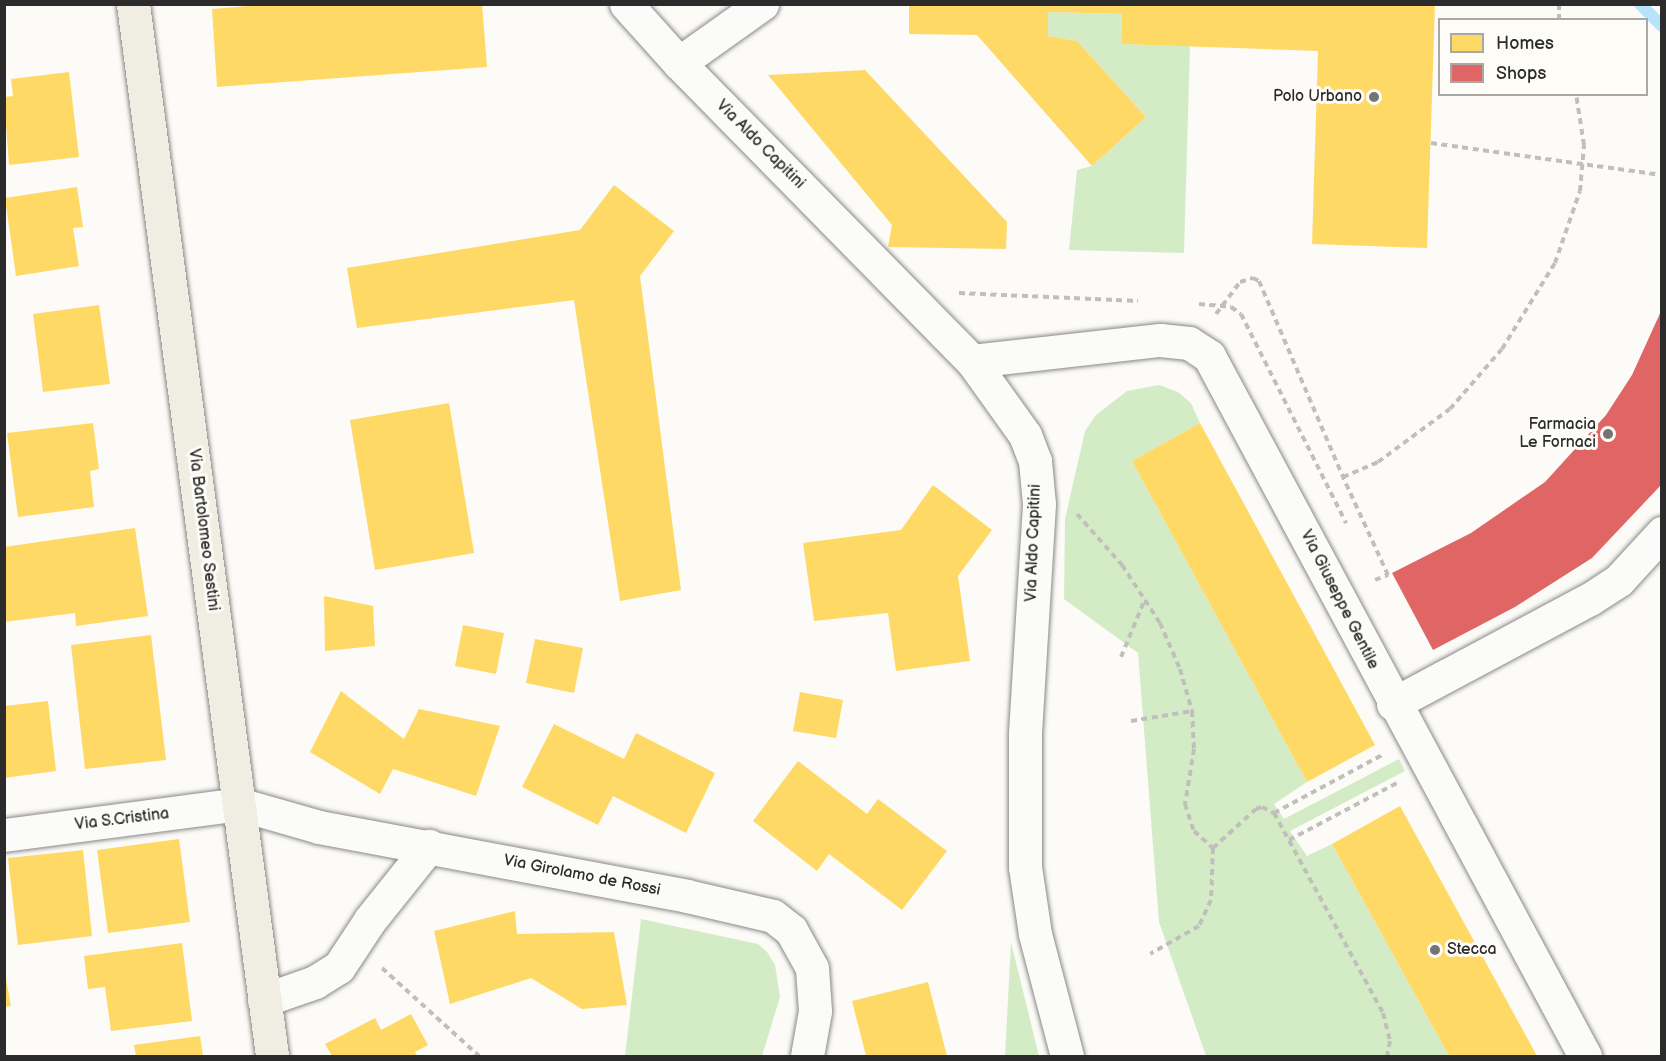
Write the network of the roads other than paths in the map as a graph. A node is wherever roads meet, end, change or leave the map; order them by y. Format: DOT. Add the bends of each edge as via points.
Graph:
graph roads {
  1 [pos="133,4"];
  2 [pos="626,4"];
  3 [pos="762,4"];
  4 [pos="679,63"];
  5 [pos="972,361"];
  6 [pos="1662,533"];
  7 [pos="1393,704"];
  8 [pos="239,804"];
  9 [pos="4,835"];
  10 [pos="429,846"];
  11 [pos="264,1000"];
  12 [pos="272,1056"];
  13 [pos="807,1056"];
  14 [pos="1067,1056"];
  15 [pos="1585,1056"];
  1 -- 8 [label="main road, Via Bartolomeo Sestini"];
  2 -- 4 [label="street, Via Aldo Capitini"];
  3 -- 4 [label="street"];
  4 -- 5 [label="street, Via Aldo Capitini"];
  5 -- 7 [label="street, Via Giuseppe Gentile" via="1160,340 1193,345 1216,366"];
  5 -- 14 [label="street, Via Aldo Capitini" via="1025,435 1038,484 1024,755 1025,867 1035,934"];
  6 -- 7 [label="street" via="1619,580 1590,599"];
  7 -- 15 [label="street, Via Giuseppe Gentile"];
  8 -- 9 [label="street, Via S.Cristina"];
  8 -- 10 [label="street, Via Girolamo de Rossi" via="319,827"];
  8 -- 11 [label="main road, Via Bartolomeo Sestini"];
  10 -- 11 [label="street" via="370,920 356,945 327,976"];
  10 -- 13 [label="street, Via Girolamo de Rossi" via="772,916 804,946 812,968 815,1011"];
  11 -- 12 [label="main road, Via Bartolomeo Sestini"];
}
